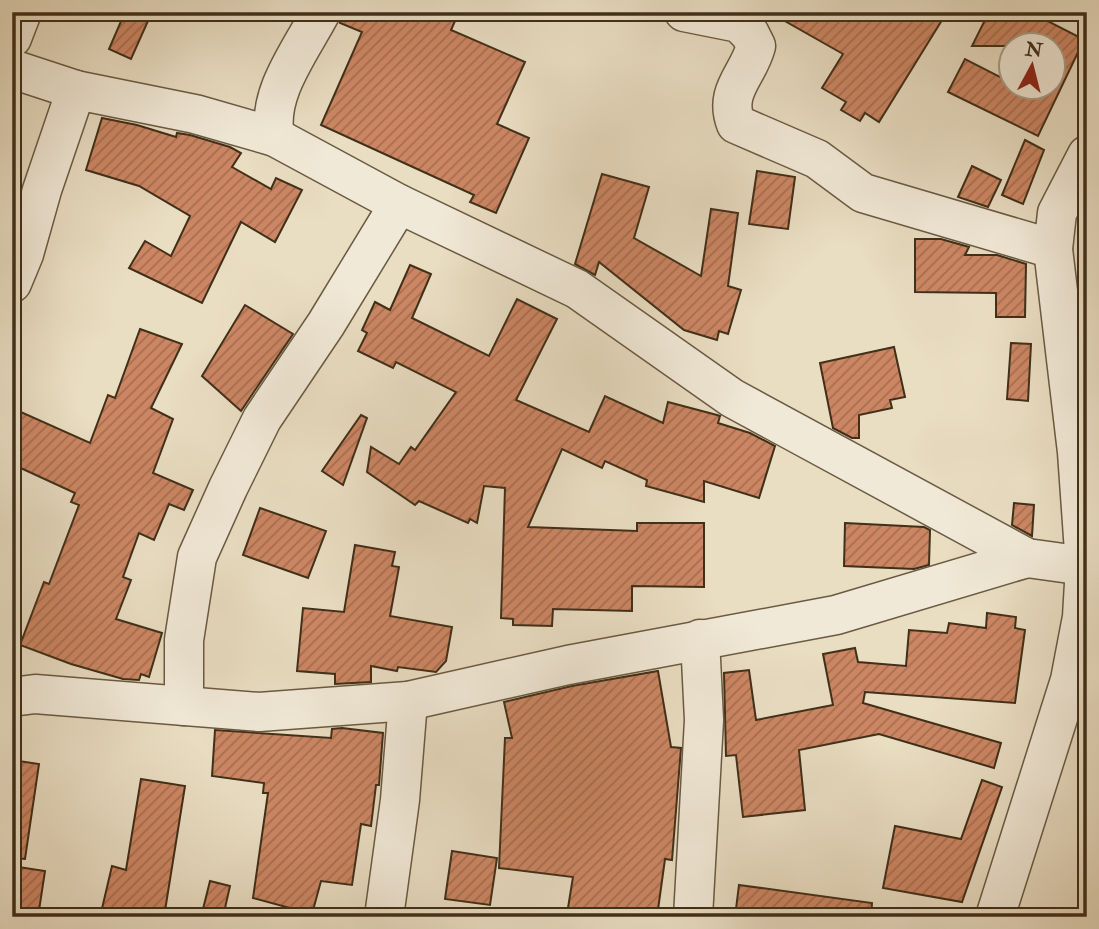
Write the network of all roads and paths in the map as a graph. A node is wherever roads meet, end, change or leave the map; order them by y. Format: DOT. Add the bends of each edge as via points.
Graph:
graph roads {
  1 [pos="23,12"];
  2 [pos="321,12"];
  3 [pos="684,12"];
  4 [pos="12,38"];
  5 [pos="12,69"];
  6 [pos="76,90"];
  7 [pos="275,137"];
  8 [pos="1087,155"];
  9 [pos="400,204"];
  10 [pos="1053,249"];
  11 [pos="12,283"];
  12 [pos="1082,450"];
  13 [pos="1027,558"];
  14 [pos="1085,566"];
  15 [pos="700,639"];
  16 [pos="1078,685"];
  17 [pos="12,697"];
  18 [pos="408,701"];
  19 [pos="184,706"];
  20 [pos="996,916"];
  21 [pos="384,917"];
  22 [pos="693,917"];
  1 -- 4 [label="street"];
  2 -- 7 [label="street" via="276,97"];
  3 -- 10 [label="street" via="739,23 756,46 732,96 736,124 817,159 863,193"];
  5 -- 6 [label="street"];
  6 -- 7 [label="street" via="195,114"];
  6 -- 11 [label="street"];
  7 -- 9 [label="street"];
  8 -- 10 [label="street" via="1056,213"];
  9 -- 13 [label="street" via="577,289 732,398"];
  9 -- 19 [label="street" via="262,419 197,557 184,640"];
  10 -- 12 [label="street"];
  12 -- 14 [label="street"];
  13 -- 14 [label="street"];
  13 -- 15 [label="street" via="836,615"];
  14 -- 16 [label="street"];
  15 -- 18 [label="street"];
  15 -- 22 [label="street" via="704,720"];
  16 -- 20 [label="street"];
  17 -- 19 [label="street" via="35,694"];
  18 -- 19 [label="street" via="259,712"];
  18 -- 21 [label="street"];
}
